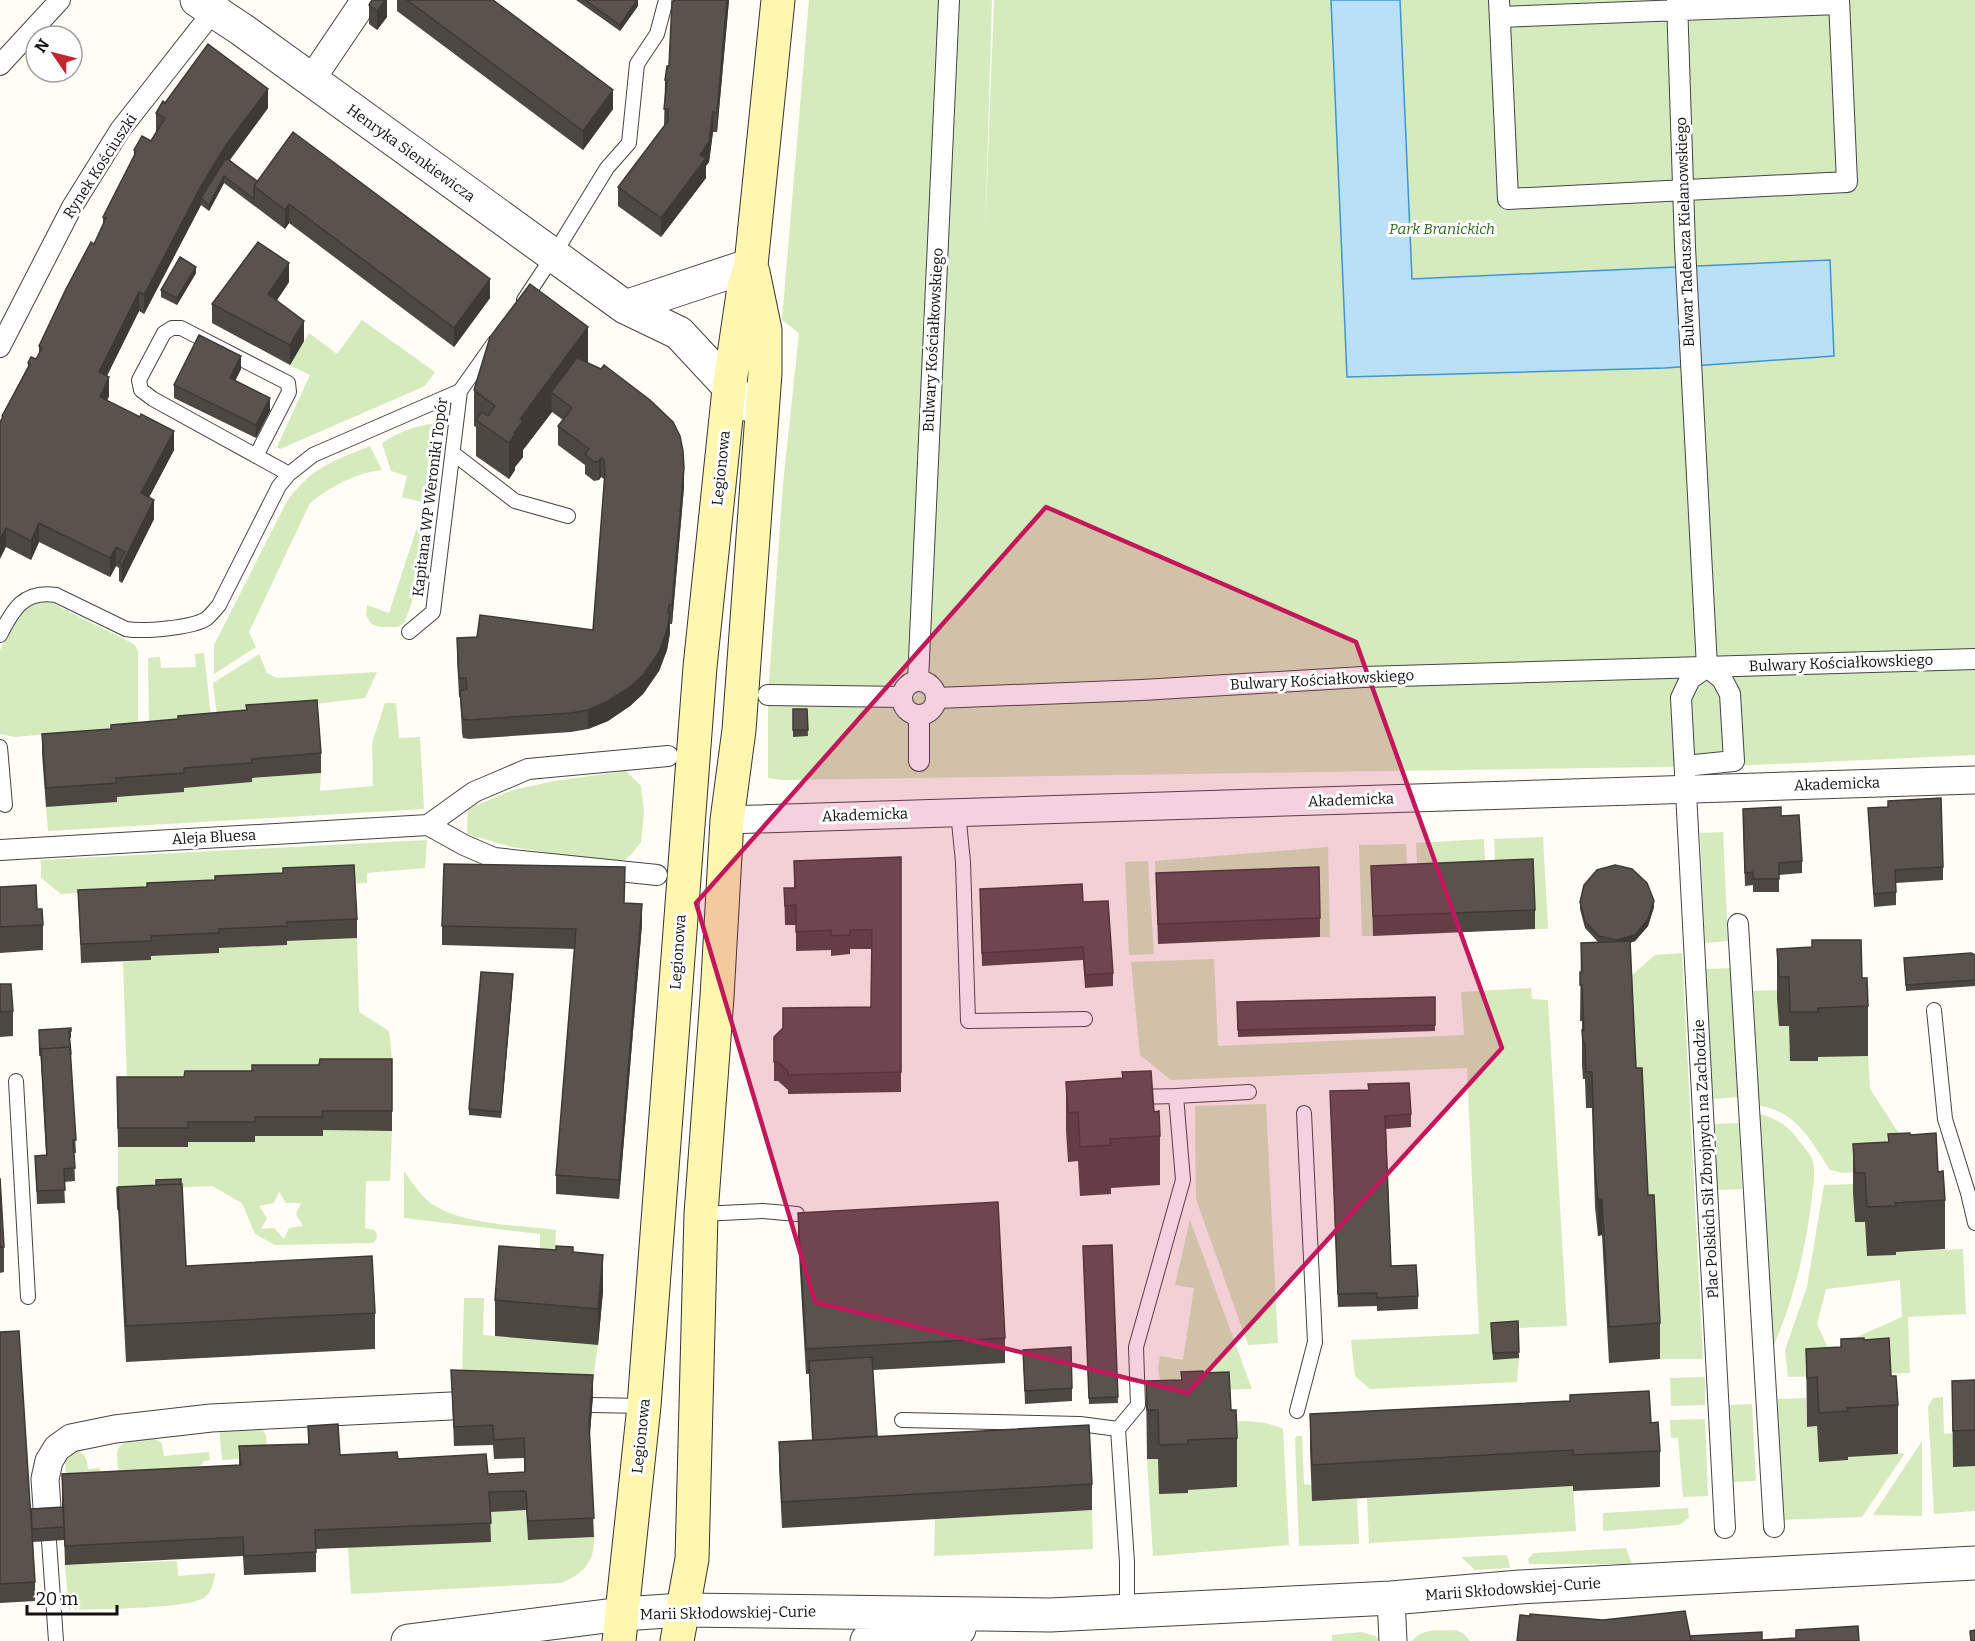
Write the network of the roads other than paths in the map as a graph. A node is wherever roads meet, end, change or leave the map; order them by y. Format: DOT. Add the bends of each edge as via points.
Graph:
graph roads {
  1 [pos="60,0"];
  2 [pos="365,0"];
  3 [pos="666,0"];
  4 [pos="778,0"];
  5 [pos="949,0"];
  6 [pos="1839,2"];
  7 [pos="211,4"];
  8 [pos="1677,5"];
  9 [pos="1500,9"];
  10 [pos="0,65"];
  11 [pos="311,80"];
  12 [pos="1683,191"];
  13 [pos="553,256"];
  14 [pos="751,265"];
  15 [pos="625,307"];
  16 [pos="513,315"];
  17 [pos="500,334"];
  18 [pos="0,347"];
  19 [pos="729,389"];
  20 [pos="460,391"];
  21 [pos="761,419"];
  22 [pos="454,454"];
  23 [pos="256,456"];
  24 [pos="289,474"];
  25 [pos="568,516"];
  26 [pos="409,632"];
  27 [pos="0,635"];
  28 [pos="1975,659"];
  29 [pos="1707,667"];
  30 [pos="918,681"];
  31 [pos="768,695"];
  32 [pos="902,697"];
  33 [pos="937,698"];
  34 [pos="919,716"];
  35 [pos="0,747"];
  36 [pos="668,756"];
  37 [pos="919,762"];
  38 [pos="1685,778"];
  39 [pos="1975,780"];
  40 [pos="5,805"];
  41 [pos="958,812"];
  42 [pos="727,820"];
  43 [pos="428,825"];
  44 [pos="0,850"];
  45 [pos="657,876"];
  46 [pos="1738,924"];
  47 [pos="1934,1010"];
  48 [pos="1085,1019"];
  49 [pos="16,1081"];
  50 [pos="1249,1092"];
  51 [pos="1176,1096"];
  52 [pos="1121,1098"];
  53 [pos="1304,1113"];
  54 [pos="701,1214"];
  55 [pos="797,1214"];
  56 [pos="1975,1223"];
  57 [pos="28,1297"];
  58 [pos="592,1405"];
  59 [pos="452,1406"];
  60 [pos="644,1406"];
  61 [pos="1297,1411"];
  62 [pos="902,1420"];
  63 [pos="1118,1429"];
  64 [pos="1774,1527"];
  65 [pos="1725,1528"];
  66 [pos="49,1531"];
  67 [pos="1975,1563"];
  68 [pos="1391,1598"];
  69 [pos="1127,1611"];
  70 [pos="1050,1615"];
  71 [pos="680,1626"];
  72 [pos="620,1628"];
  73 [pos="56,1641"];
  74 [pos="408,1641"];
  75 [pos="867,1641"];
  76 [pos="1393,1641"];
  1 -- 10 [label="street"];
  2 -- 11 [label="street"];
  3 -- 13 [label="lane" via="657,34 637,64 629,143 607,168"];
  4 -- 14 [label="main road, Legionowa"];
  5 -- 30 [label="street, Bulwary Kościałkowskiego"];
  6 -- 8 [label="street"];
  6 -- 12 [label="street" via="1847,182"];
  7 -- 11 [label="street, Henryka Sienkiewicza"];
  7 -- 18 [label="street, Rynek Kościuszki" via="120,130 72,207"];
  8 -- 9 [label="street"];
  8 -- 12 [label="street, Bulwar Tadeusza Kielanowskiego"];
  9 -- 12 [label="street" via="1508,199"];
  11 -- 13 [label="street, Henryka Sienkiewicza"];
  12 -- 29 [label="street, Bulwar Tadeusza Kielanowskiego"];
  13 -- 15 [label="street, Henryka Sienkiewicza"];
  13 -- 16 [label="lane"];
  14 -- 15 [label="street"];
  14 -- 19 [label="main road, Legionowa" via="744,287"];
  14 -- 21 [label="main road, Legionowa" via="765,330"];
  15 -- 19 [label="street, Henryka Sienkiewicza" via="666,351 702,378"];
  17 -- 20 [label="lane, Kapitana WP Weroniki Topór"];
  19 -- 21 [label="street, Henryka Sienkiewicza"];
  19 -- 60 [label="main road, Legionowa" via="698,695"];
  20 -- 22 [label="lane, Kapitana WP Weroniki Topór"];
  20 -- 24 [label="lane, Kapitana WP Weroniki Topór" via="313,455"];
  21 -- 42 [label="main road, Legionowa" via="740,730"];
  22 -- 25 [label="lane" via="515,501"];
  22 -- 26 [label="lane, Kapitana WP Weroniki Topór" via="433,612"];
  23 -- 23 [label="lane" via="141,390 139,380 164,333 181,328 288,383 289,392"];
  23 -- 24 [label="lane"];
  24 -- 27 [label="lane, Kapitana WP Weroniki Topór" via="279,486 219,605 206,619 136,631 44,593 19,603"];
  28 -- 29 [label="street, Bulwary Kościałkowskiego"];
  29 -- 33 [label="street, Bulwary Kościałkowskiego" via="1363,676"];
  29 -- 38 [label="street" via="1690,680 1681,698"];
  29 -- 38 [label="street" via="1722,679 1731,694 1734,761"];
  30 -- 32 [label="street" via="907,686"];
  30 -- 33 [label="street" via="931,685"];
  31 -- 32 [label="street"];
  32 -- 34 [label="street" via="906,710"];
  33 -- 34 [label="street" via="932,711"];
  34 -- 37 [label="street"];
  35 -- 40 [label="lane"];
  36 -- 43 [label="street" via="528,769 474,792"];
  38 -- 39 [label="street, Akademicka"];
  38 -- 41 [label="street, Akademicka"];
  38 -- 65 [label="street, Plac Polskich Sił Zbrojnych na Zachodzie"];
  41 -- 42 [label="street, Akademicka"];
  41 -- 48 [label="lane" via="968,1020"];
  42 -- 54 [label="main road, Legionowa"];
  43 -- 44 [label="street, Aleja Bluesa"];
  43 -- 45 [label="street" via="494,858"];
  46 -- 64 [label="street"];
  47 -- 56 [label="lane" via="1945,1119"];
  49 -- 57 [label="lane"];
  50 -- 51 [label="lane"];
  51 -- 52 [label="lane"];
  51 -- 63 [label="lane" via="1183,1180 1136,1347 1138,1405"];
  53 -- 61 [label="lane" via="1315,1342"];
  54 -- 55 [label="lane"];
  54 -- 71 [label="main road, Legionowa" via="692,1559"];
  58 -- 60 [label="lane"];
  59 -- 66 [label="street" via="211,1418 70,1438 49,1461 45,1479"];
  60 -- 72 [label="main road, Legionowa"];
  62 -- 63 [label="lane" via="1080,1424"];
  63 -- 69 [label="lane"];
  66 -- 73 [label="lane"];
  67 -- 68 [label="street, Marii Skłodowskiej-Curie" via="1520,1587"];
  68 -- 69 [label="street, Marii Skłodowskiej-Curie"];
  68 -- 76 [label="street"];
  69 -- 70 [label="street, Marii Skłodowskiej-Curie"];
  70 -- 71 [label="street, Marii Skłodowskiej-Curie"];
  70 -- 75 [label="street, Marii Skłodowskiej-Curie"];
  71 -- 72 [label="street, Marii Skłodowskiej-Curie"];
  72 -- 74 [label="street, Marii Skłodowskiej-Curie"];
}
